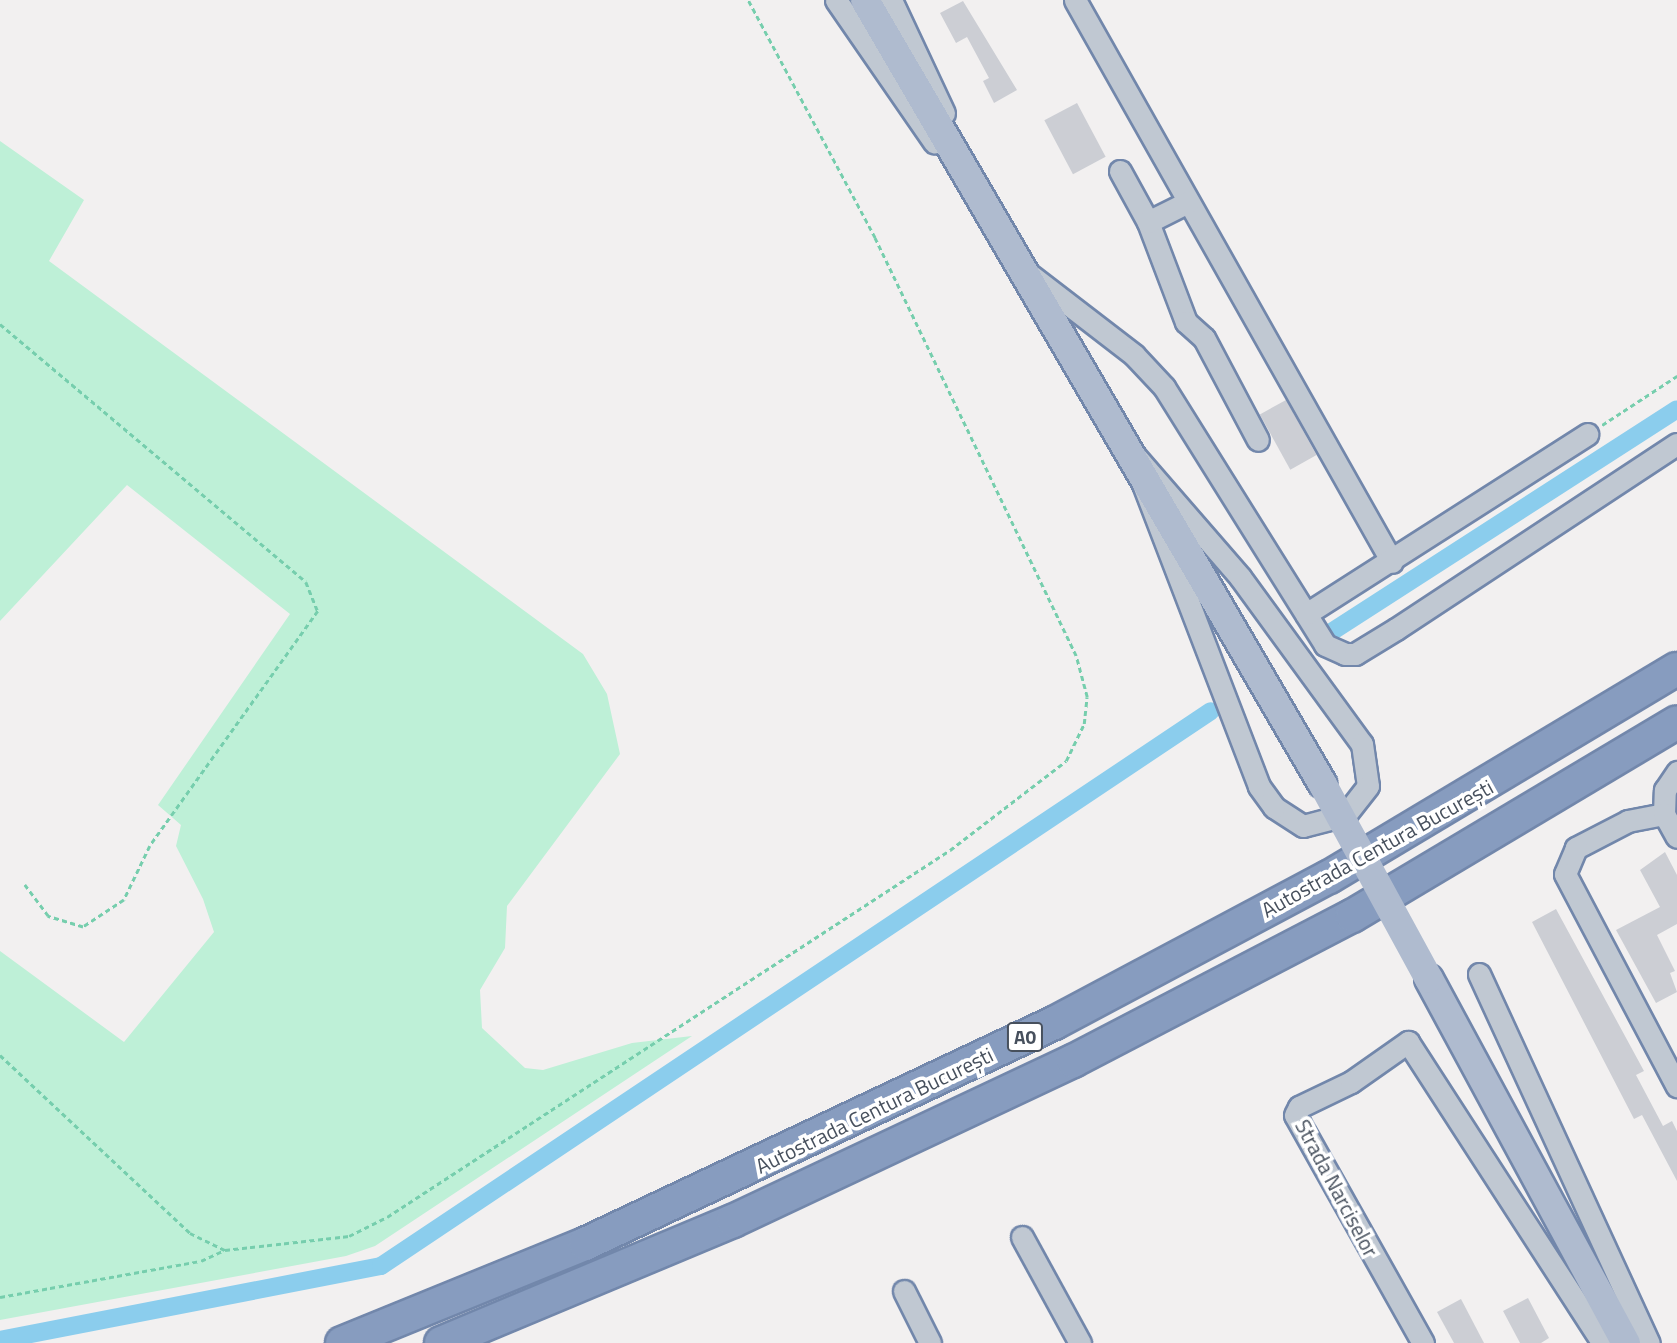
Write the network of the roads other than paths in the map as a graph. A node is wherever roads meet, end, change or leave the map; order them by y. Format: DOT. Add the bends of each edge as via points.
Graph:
graph roads {
  1 [pos="836,0"];
  2 [pos="865,0"];
  3 [pos="891,0"];
  4 [pos="1075,0"];
  5 [pos="960,164"];
  6 [pos="1120,171"];
  7 [pos="1188,202"];
  8 [pos="1148,222"];
  9 [pos="1028,273"];
  10 [pos="1587,434"];
  11 [pos="1258,440"];
  12 [pos="1677,444"];
  13 [pos="1130,450"];
  14 [pos="1392,562"];
  15 [pos="1306,614"];
  16 [pos="1677,669"];
  17 [pos="1677,722"];
  18 [pos="1677,772"];
  19 [pos="1664,814"];
  20 [pos="1677,838"];
  21 [pos="1479,974"];
  22 [pos="1677,1086"];
  23 [pos="1022,1237"];
  24 [pos="904,1291"];
  25 [pos="342,1343"];
  26 [pos="442,1343"];
  27 [pos="930,1343"];
  28 [pos="1080,1343"];
  29 [pos="1423,1343"];
  30 [pos="1603,1343"];
  31 [pos="1626,1343"];
  32 [pos="1649,1343"];
  1 -- 5 [label="street" via="938,147"];
  2 -- 5 [label="main road"];
  3 -- 5 [label="street" via="954,136"];
  4 -- 7 [label="street"];
  5 -- 9 [label="main road"];
  6 -- 8 [label="street"];
  7 -- 8 [label="street"];
  7 -- 14 [label="street"];
  8 -- 11 [label="street" via="1186,322 1204,338"];
  9 -- 13 [label="main road"];
  9 -- 15 [label="street" via="1135,355 1164,387 1250,532"];
  10 -- 14 [label="street"];
  12 -- 15 [label="street" via="1354,654 1325,645"];
  13 -- 13 [label="street" via="1259,786 1274,807 1303,826 1345,815 1367,786 1362,744 1240,577"];
  13 -- 31 [label="main road, bridge" via="1322,783"];
  14 -- 15 [label="street"];
  16 -- 25 [label="highway, Autostrada Centura București / A0" via="1341,870 1054,1023 620,1228"];
  17 -- 26 [label="highway, Autostrada Centura București / A0" via="1352,916 1073,1061 733,1221"];
  18 -- 19 [label="street" via="1665,790"];
  19 -- 20 [label="street"];
  19 -- 22 [label="street" via="1628,821 1576,848 1565,874"];
  21 -- 32 [label="street"];
  23 -- 28 [label="street"];
  24 -- 27 [label="street"];
  29 -- 30 [label="street, Strada Narciselor" via="1296,1115 1299,1107 1351,1082 1408,1042"];
}
